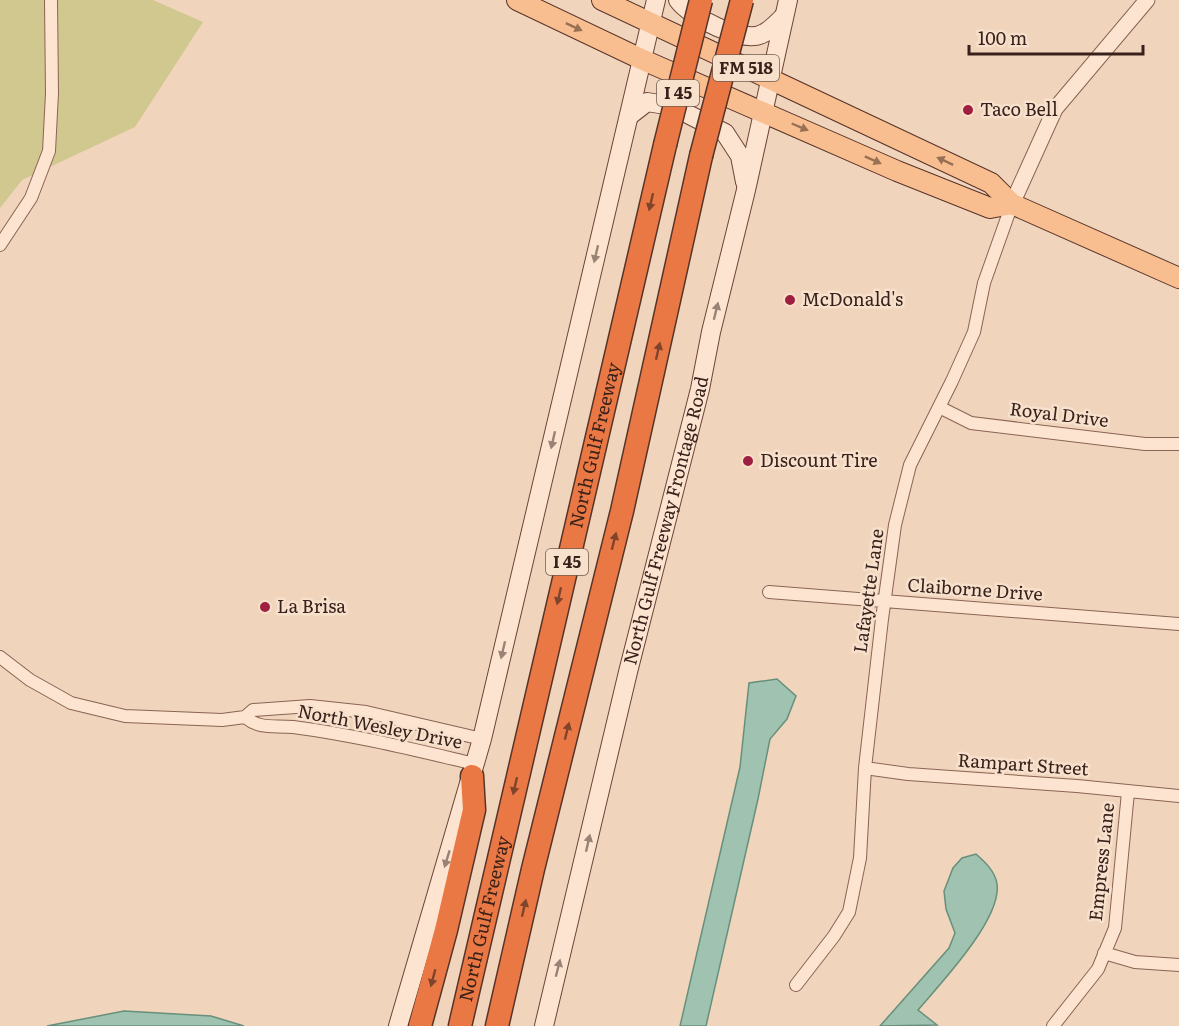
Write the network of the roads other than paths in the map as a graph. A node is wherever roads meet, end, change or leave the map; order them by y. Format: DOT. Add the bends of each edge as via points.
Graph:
graph roads {
  1 [pos="51,0"];
  2 [pos="517,0"];
  3 [pos="602,0"];
  4 [pos="656,0"];
  5 [pos="678,0"];
  6 [pos="701,0"];
  7 [pos="742,0"];
  8 [pos="1147,0"];
  9 [pos="786,8"];
  10 [pos="651,23"];
  11 [pos="642,59"];
  12 [pos="771,80"];
  13 [pos="767,113"];
  14 [pos="629,116"];
  15 [pos="746,190"];
  16 [pos="1012,204"];
  17 [pos="0,245"];
  18 [pos="1179,278"];
  19 [pos="939,407"];
  20 [pos="1179,444"];
  21 [pos="769,592"];
  22 [pos="885,601"];
  23 [pos="1179,624"];
  24 [pos="0,657"];
  25 [pos="245,717"];
  26 [pos="482,738"];
  27 [pos="865,768"];
  28 [pos="474,770"];
  29 [pos="1128,792"];
  30 [pos="1179,796"];
  31 [pos="1104,953"];
  32 [pos="1179,965"];
  33 [pos="796,985"];
  34 [pos="499,1022"];
  35 [pos="544,1025"];
  36 [pos="398,1026"];
  37 [pos="420,1026"];
  38 [pos="460,1026"];
  39 [pos="1053,1026"];
  1 -- 17 [label="street" via="49,152 31,198"];
  2 -- 11 [label="main road, FM 518, one-way"];
  3 -- 10 [label="main road, FM 518"];
  4 -- 10 [label="main road"];
  5 -- 9 [label="main road" via="693,15 743,37 762,35"];
  6 -- 38 [label="highway, North Gulf Freeway / I 45, one-way, bridge"];
  34 -- 7 [label="highway, North Gulf Freeway / I 45, one-way, bridge" via="622,511 701,156"];
  8 -- 16 [label="street" via="1055,109"];
  9 -- 12 [label="main road, North Gulf Freeway Frontage Road"];
  10 -- 11 [label="main road"];
  10 -- 12 [label="main road, FM 518"];
  11 -- 13 [label="main road, FM 518"];
  11 -- 14 [label="main road"];
  12 -- 13 [label="main road, North Gulf Freeway Frontage Road"];
  16 -- 12 [label="main road, FM 518, one-way" via="992,183"];
  13 -- 15 [label="main road, North Gulf Freeway Frontage Road"];
  13 -- 16 [label="main road, FM 518, one-way" via="990,208"];
  14 -- 15 [label="main road" via="647,102 672,106 725,133 740,156"];
  14 -- 26 [label="main road, one-way"];
  35 -- 15 [label="main road, North Gulf Freeway Frontage Road, one-way"];
  16 -- 18 [label="main road, FM 518"];
  16 -- 19 [label="street, Lafayette Lane" via="984,283 974,332"];
  19 -- 20 [label="street, Royal Drive" via="971,423 1145,444"];
  19 -- 22 [label="street, Lafayette Lane" via="910,465 895,525"];
  21 -- 22 [label="street, Claiborne Drive"];
  22 -- 23 [label="street, Claiborne Drive"];
  22 -- 27 [label="street, Lafayette Lane"];
  24 -- 25 [label="street, North Wesley Drive" via="71,703 125,716 222,720"];
  25 -- 26 [label="street, North Wesley Drive" via="253,710 310,706 366,712"];
  25 -- 28 [label="street, North Wesley Drive" via="255,725 340,733"];
  26 -- 28 [label="main road"];
  27 -- 29 [label="street, Rampart Street"];
  27 -- 33 [label="street, Lafayette Lane" via="860,858 849,912"];
  28 -- 36 [label="main road, one-way"];
  28 -- 37 [label="highway, one-way" via="474,810"];
  29 -- 30 [label="street, Rampart Street"];
  29 -- 31 [label="street, Empress Lane" via="1115,928"];
  31 -- 32 [label="street" via="1135,962"];
  31 -- 39 [label="street, Empress Lane" via="1098,969"];
}
